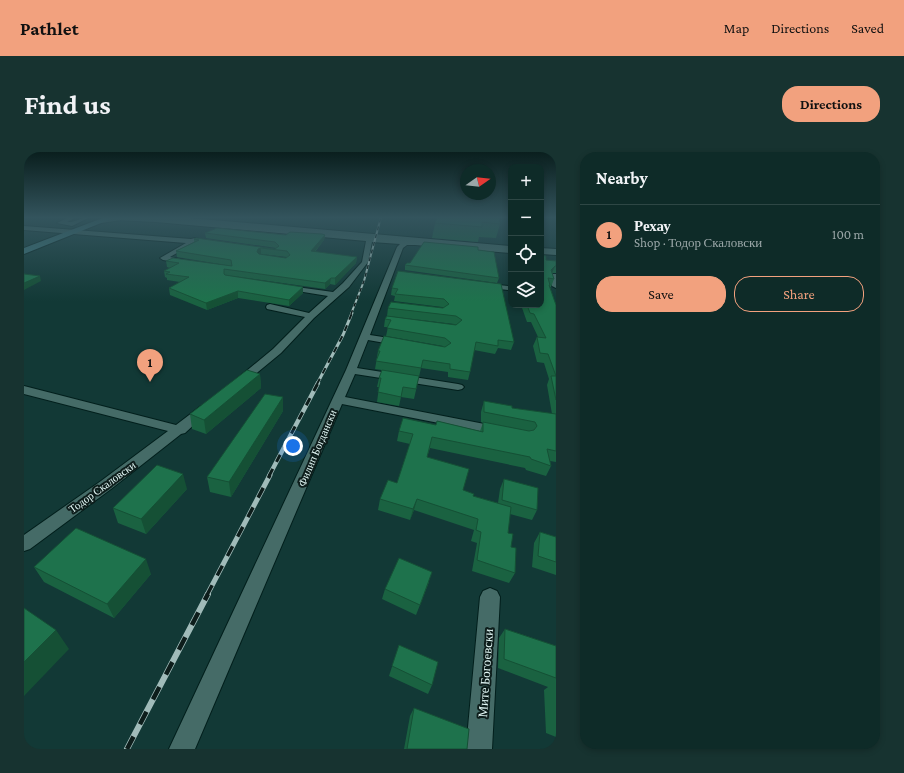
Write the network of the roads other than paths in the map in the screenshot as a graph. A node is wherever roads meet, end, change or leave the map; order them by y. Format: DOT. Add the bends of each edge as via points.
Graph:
graph roads {
  1 [pos="37,245"];
  2 [pos="187,245"];
  3 [pos="366,245"];
  4 [pos="403,245"];
  5 [pos="430,245"];
  6 [pos="470,245"];
  7 [pos="184,247"];
  8 [pos="544,247"];
  9 [pos="508,248"];
  10 [pos="556,248"];
  11 [pos="209,250"];
  12 [pos="544,250"];
  13 [pos="24,251"];
  14 [pos="508,251"];
  15 [pos="556,252"];
  16 [pos="198,264"];
  17 [pos="555,276"];
  18 [pos="477,284"];
  19 [pos="276,286"];
  20 [pos="556,286"];
  21 [pos="508,288"];
  22 [pos="335,295"];
  23 [pos="270,307"];
  24 [pos="311,316"];
  25 [pos="365,337"];
  26 [pos="412,344"];
  27 [pos="351,370"];
  28 [pos="458,386"];
  29 [pos="24,390"];
  30 [pos="229,390"];
  31 [pos="337,399"];
  32 [pos="211,404"];
  33 [pos="180,430"];
  34 [pos="508,433"];
  35 [pos="24,544"];
  36 [pos="490,597"];
  37 [pos="182,749"];
  38 [pos="479,749"];
  1 -- 13 [label="main road"];
  2 -- 7 [label="street"];
  3 -- 22 [label="street" via="365,262"];
  4 -- 25 [label="street, Филип Богдански" via="400,247 394,273 376,318"];
  5 -- 14 [label="street"];
  6 -- 9 [label="street"];
  7 -- 11 [label="street"];
  7 -- 16 [label="street" via="162,258"];
  8 -- 10 [label="street"];
  12 -- 15 [label="street"];
  17 -- 20 [label="street" via="553,278"];
  18 -- 21 [label="street"];
  19 -- 22 [label="street"];
  22 -- 24 [label="street"];
  23 -- 24 [label="street"];
  24 -- 30 [label="street" via="277,351"];
  25 -- 26 [label="street"];
  25 -- 27 [label="street, Филип Богдански"];
  27 -- 28 [label="street"];
  27 -- 31 [label="street, Филип Богдански"];
  29 -- 33 [label="street"];
  31 -- 34 [label="street"];
  31 -- 37 [label="street, Филип Богдански"];
  32 -- 33 [label="street, Тодор Скаловски"];
  33 -- 35 [label="street, Тодор Скаловски"];
  36 -- 38 [label="street, Мите Богоевски"];
}
